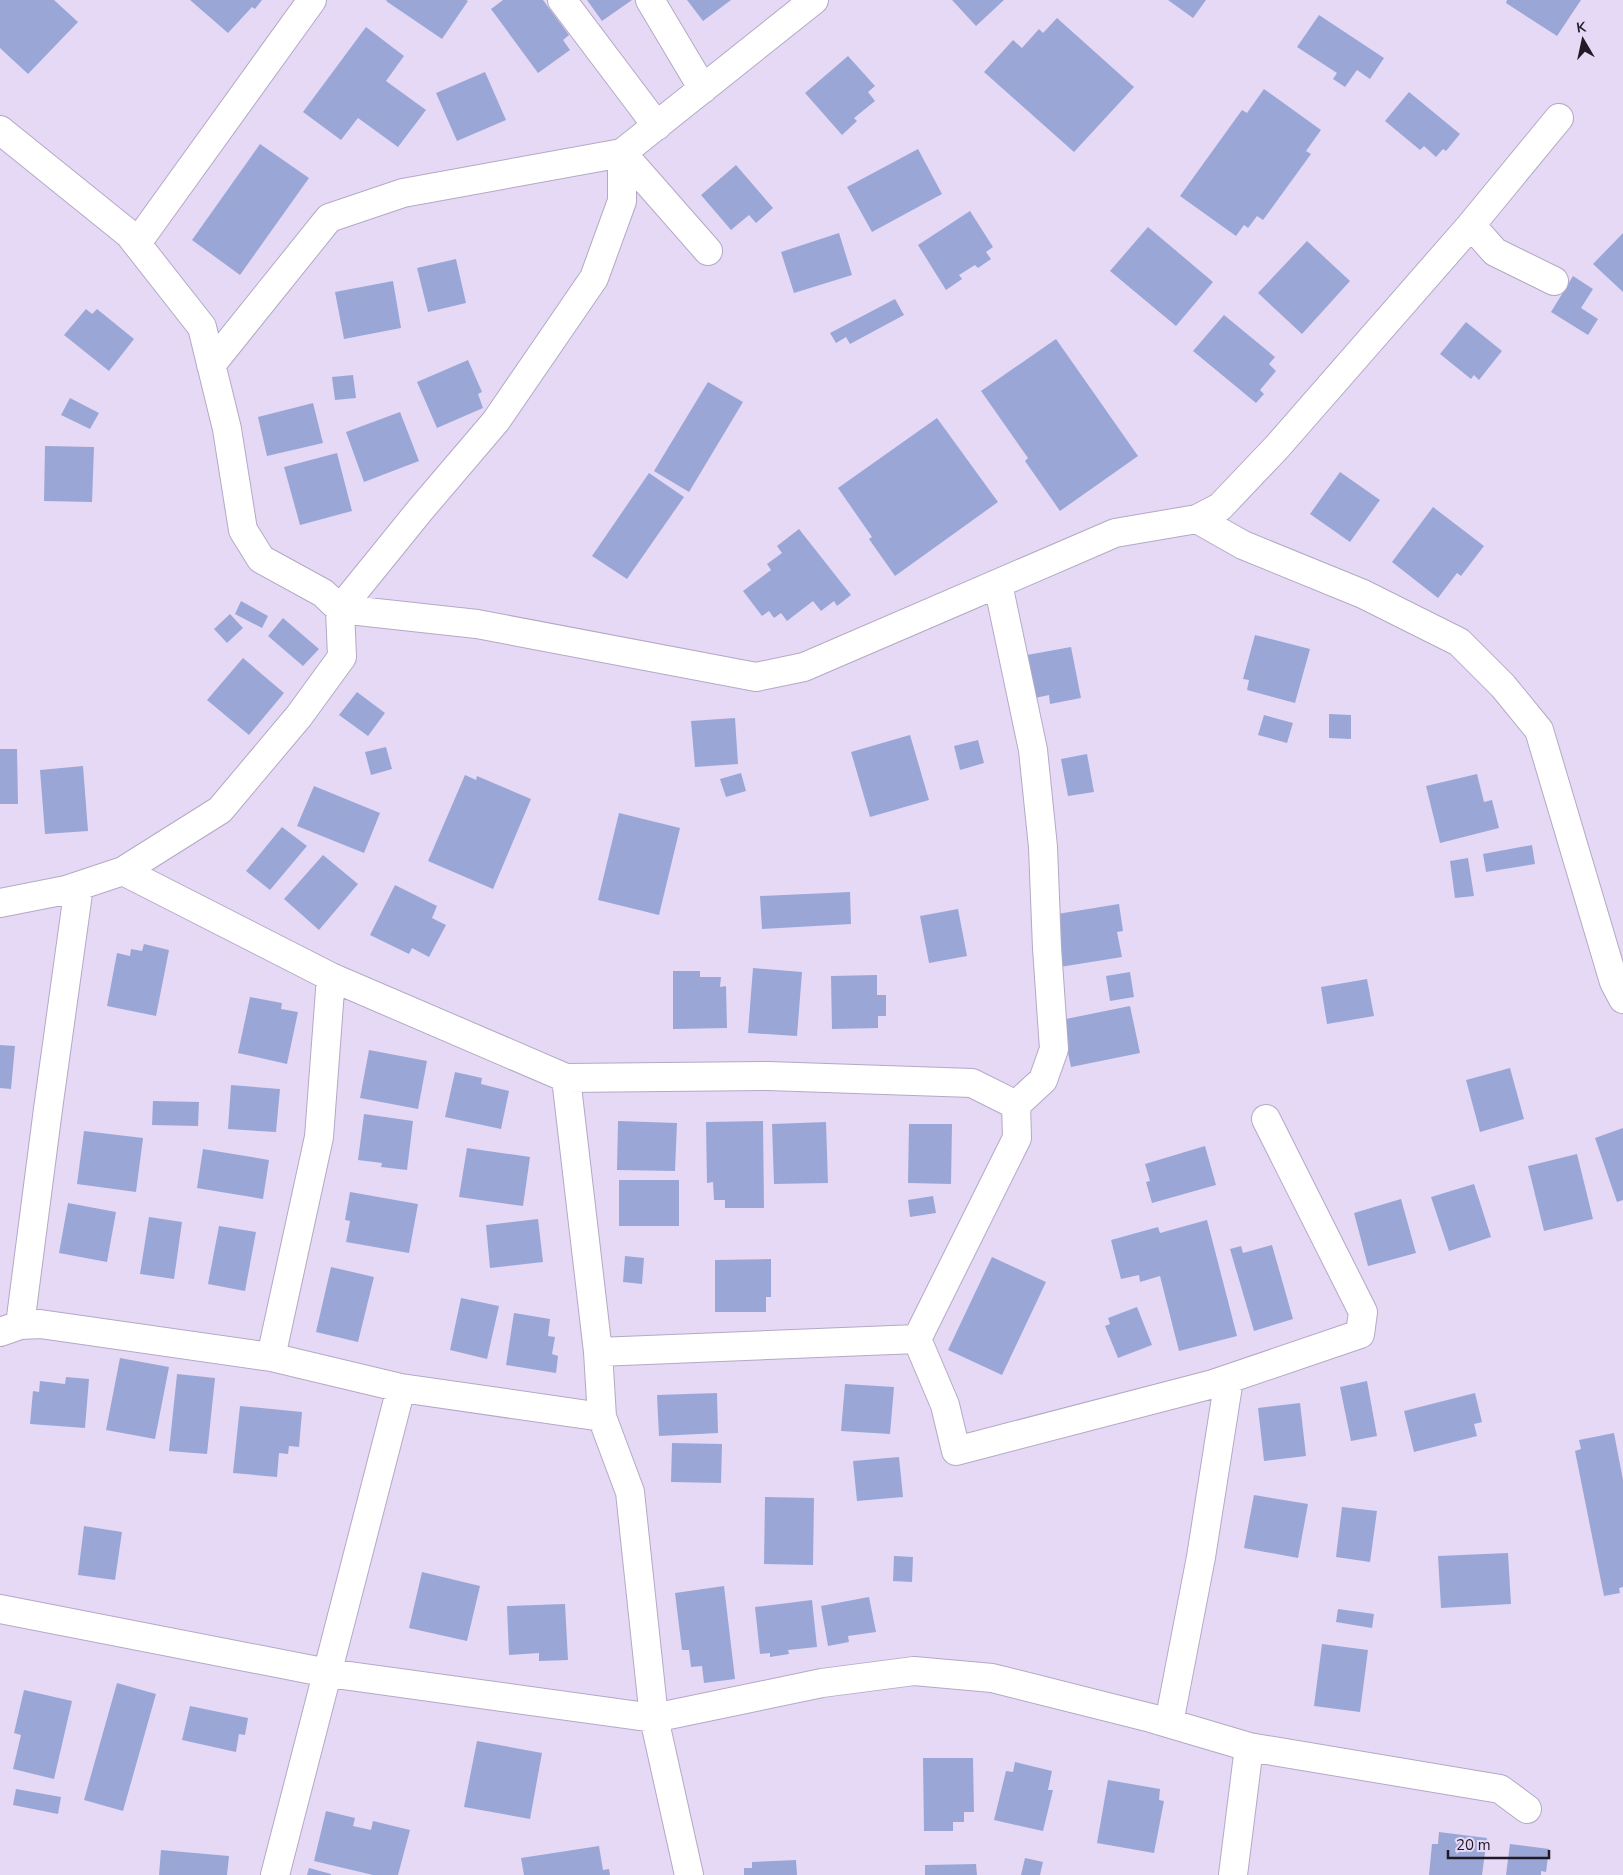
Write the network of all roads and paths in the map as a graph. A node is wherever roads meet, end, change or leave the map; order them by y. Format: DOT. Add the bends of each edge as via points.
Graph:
graph roads {
  1 [pos="312,0"];
  2 [pos="562,0"];
  3 [pos="650,0"];
  4 [pos="814,0"];
  5 [pos="704,89"];
  6 [pos="1559,118"];
  7 [pos="657,126"];
  8 [pos="0,130"];
  9 [pos="622,153"];
  10 [pos="1471,226"];
  11 [pos="137,243"];
  12 [pos="708,251"];
  13 [pos="1554,281"];
  14 [pos="211,365"];
  15 [pos="1197,519"];
  16 [pos="998,584"];
  17 [pos="340,609"];
  18 [pos="122,872"];
  19 [pos="79,886"];
  20 [pos="0,903"];
  21 [pos="331,977"];
  22 [pos="1623,999"];
  23 [pos="566,1078"];
  24 [pos="1016,1105"];
  25 [pos="1266,1119"];
  26 [pos="10,1328"];
  27 [pos="917,1339"];
  28 [pos="598,1352"];
  29 [pos="271,1357"];
  30 [pos="1229,1379"];
  31 [pos="401,1388"];
  32 [pos="602,1418"];
  33 [pos="0,1609"];
  34 [pos="328,1673"];
  35 [pos="654,1718"];
  36 [pos="1169,1723"];
  37 [pos="1249,1747"];
  38 [pos="1526,1809"];
  39 [pos="275,1875"];
  40 [pos="689,1875"];
  41 [pos="1233,1875"];
  1 -- 11 [label="street"];
  2 -- 7 [label="street"];
  3 -- 5 [label="street"];
  4 -- 5 [label="street"];
  5 -- 7 [label="street"];
  6 -- 10 [label="street"];
  7 -- 9 [label="street"];
  8 -- 11 [label="street"];
  9 -- 12 [label="street"];
  9 -- 14 [label="street" via="403,193 329,218"];
  9 -- 17 [label="street" via="622,200 594,278 496,421"];
  10 -- 13 [label="street" via="1495,252"];
  10 -- 15 [label="street" via="1277,447 1220,507"];
  11 -- 14 [label="street" via="202,327"];
  14 -- 17 [label="street" via="227,429 243,530 261,559 323,593"];
  15 -- 16 [label="street" via="1115,533"];
  15 -- 22 [label="street" via="1243,545 1363,594 1459,642 1503,686 1539,730 1614,982"];
  16 -- 17 [label="street" via="804,667 756,677 477,624"];
  16 -- 24 [label="street" via="1033,750 1043,848 1054,1049 1043,1080"];
  17 -- 18 [label="street" via="342,657 299,716 220,810"];
  18 -- 19 [label="street"];
  18 -- 21 [label="street"];
  19 -- 20 [label="street"];
  19 -- 26 [label="street" via="48,1109"];
  21 -- 23 [label="street"];
  21 -- 29 [label="street" via="319,1137"];
  23 -- 24 [label="street" via="768,1076 972,1083"];
  23 -- 28 [label="street"];
  24 -- 27 [label="street" via="1017,1138"];
  25 -- 30 [label="street" via="1362,1312 1360,1334"];
  26 -- 29 [label="street" via="40,1324"];
  27 -- 28 [label="street"];
  27 -- 30 [label="street" via="945,1405 956,1451"];
  28 -- 32 [label="street"];
  29 -- 31 [label="street"];
  30 -- 36 [label="street" via="1201,1556"];
  31 -- 32 [label="street"];
  31 -- 34 [label="street"];
  32 -- 35 [label="street" via="630,1492"];
  33 -- 34 [label="street"];
  34 -- 35 [label="street"];
  34 -- 39 [label="street"];
  35 -- 36 [label="street" via="822,1682 914,1671 992,1678"];
  35 -- 40 [label="street"];
  36 -- 37 [label="street"];
  37 -- 38 [label="street" via="1500,1789"];
  37 -- 41 [label="street"];
}
